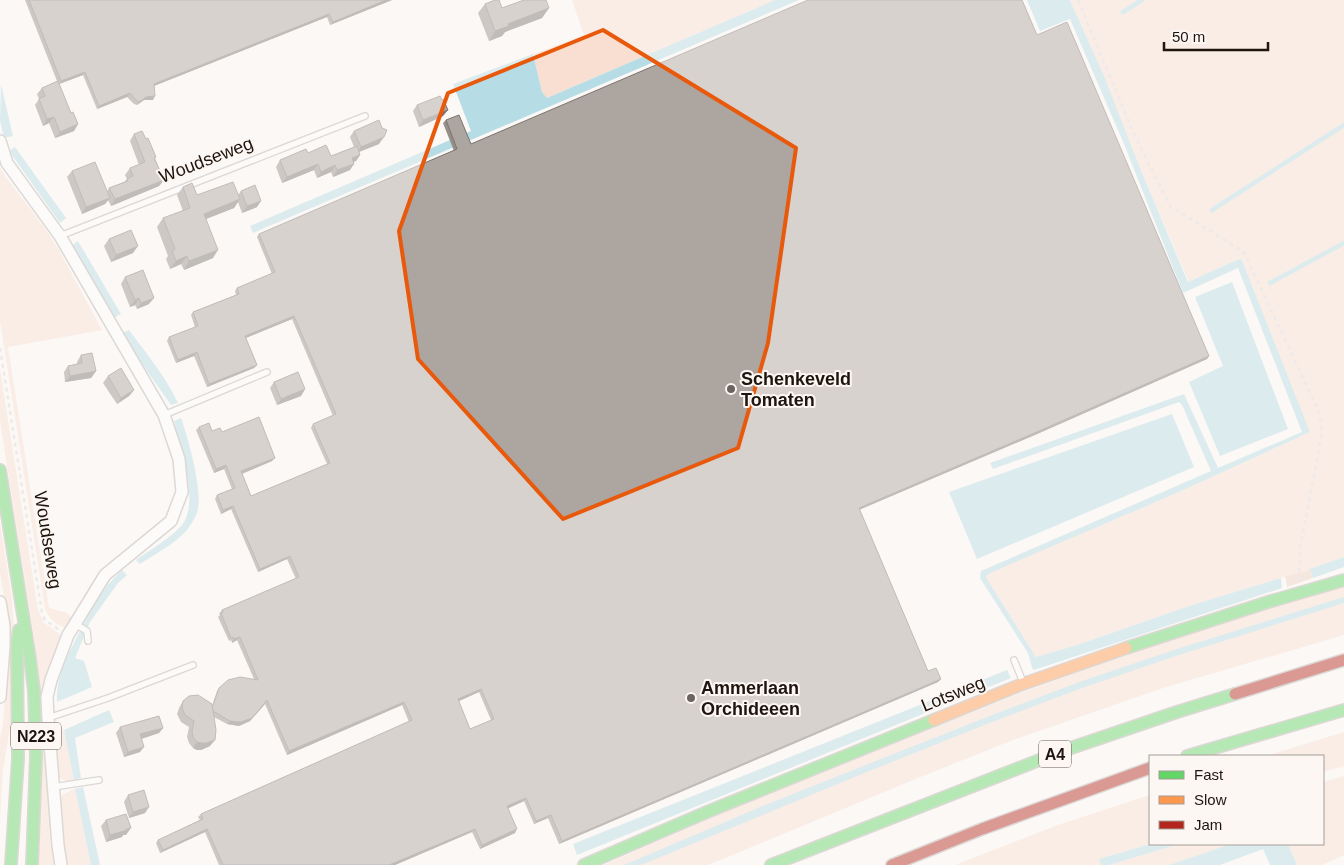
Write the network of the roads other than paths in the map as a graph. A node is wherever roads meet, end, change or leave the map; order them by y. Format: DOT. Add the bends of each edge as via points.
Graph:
graph roads {
  1 [pos="365,116"];
  2 [pos="0,141"];
  3 [pos="60,236"];
  4 [pos="267,372"];
  5 [pos="164,415"];
  6 [pos="0,470"];
  7 [pos="1344,580"];
  8 [pos="0,602"];
  9 [pos="21,607"];
  10 [pos="81,628"];
  11 [pos="88,641"];
  12 [pos="1014,660"];
  13 [pos="1344,660"];
  14 [pos="193,665"];
  15 [pos="1024,684"];
  16 [pos="0,697"];
  17 [pos="1344,710"];
  18 [pos="48,718"];
  19 [pos="1190,755"];
  20 [pos="1149,768"];
  21 [pos="99,780"];
  22 [pos="53,788"];
  23 [pos="11,865"];
  24 [pos="32,865"];
  25 [pos="61,865"];
  26 [pos="584,865"];
  27 [pos="771,865"];
  28 [pos="892,865"];
  1 -- 3 [label="lane, Woudseweg"];
  2 -- 3 [label="street" via="8,163"];
  3 -- 5 [label="street"];
  4 -- 5 [label="lane"];
  5 -- 10 [label="street" via="179,459 182,492 171,521 105,575"];
  6 -- 9 [label="main road, Woudseweg / N223"];
  7 -- 15 [label="main road, Lotsweg" via="1125,648"];
  8 -- 16 [label="street" via="4,626"];
  9 -- 23 [label="main road, Woudseweg / N223" via="17,643 18,760"];
  9 -- 24 [label="main road, Woudseweg / N223" via="36,722"];
  10 -- 11 [label="lane"];
  10 -- 18 [label="street" via="68,635 51,680 47,697"];
  12 -- 15 [label="lane"];
  13 -- 27 [label="main road, A4" via="1064,750"];
  14 -- 18 [label="lane"];
  15 -- 26 [label="main road, Lotsweg"];
  17 -- 19 [label="main road"];
  18 -- 22 [label="street"];
  20 -- 28 [label="main road"];
  21 -- 22 [label="lane"];
  22 -- 25 [label="street"];
}
